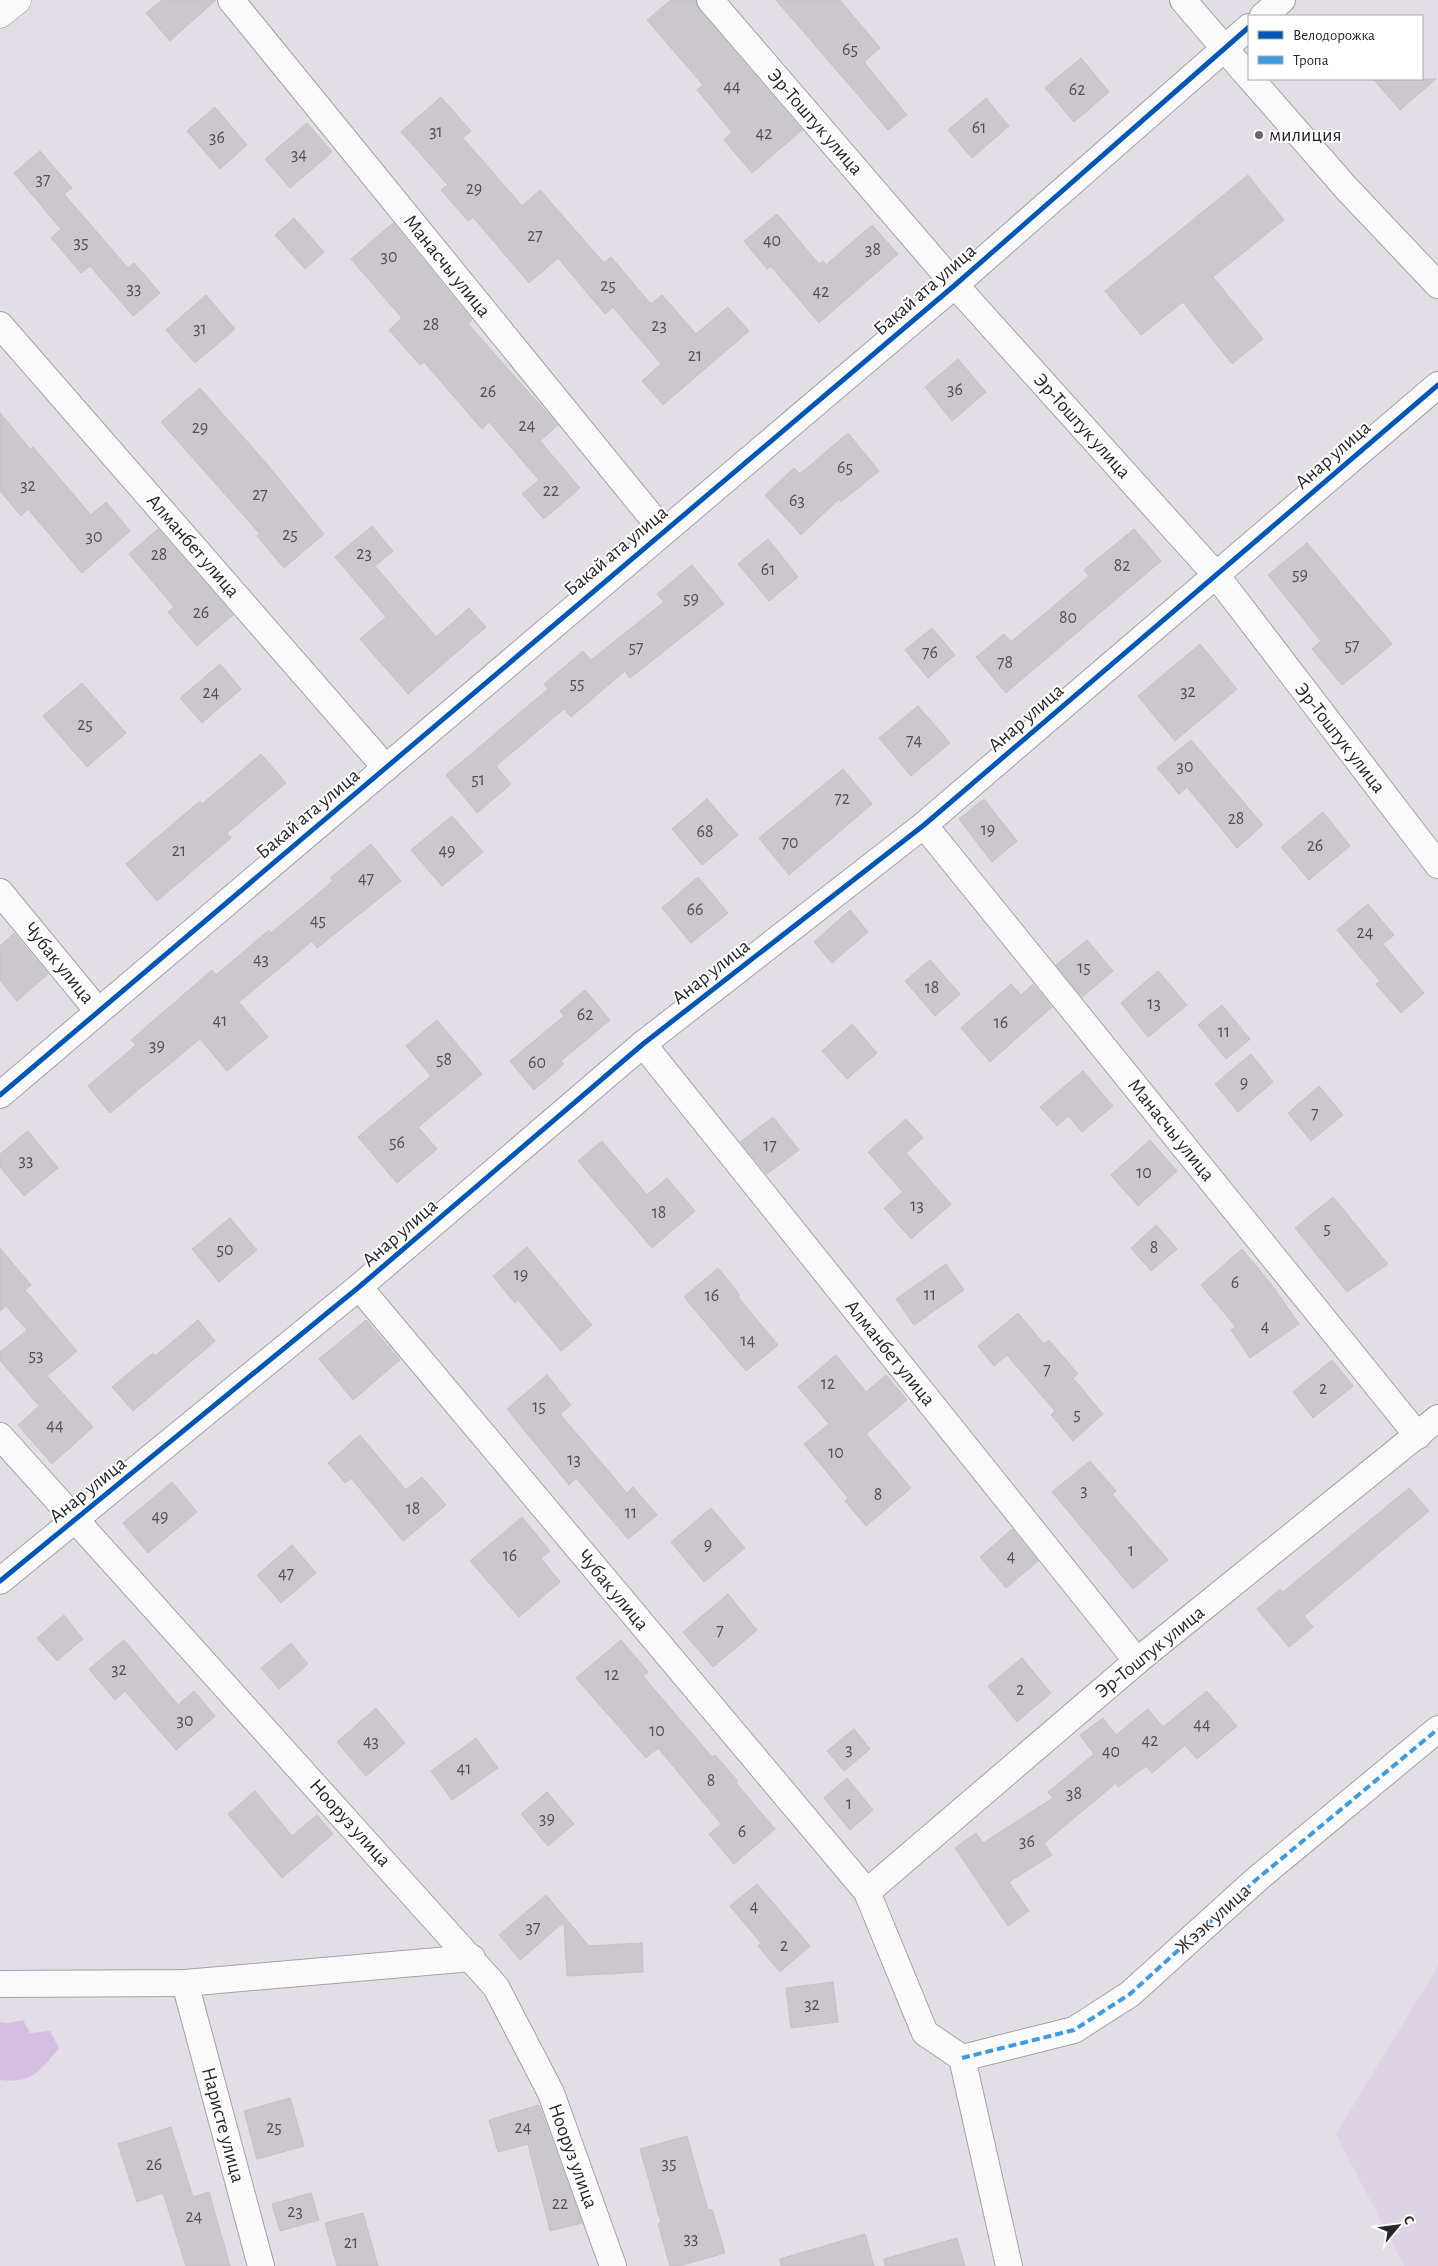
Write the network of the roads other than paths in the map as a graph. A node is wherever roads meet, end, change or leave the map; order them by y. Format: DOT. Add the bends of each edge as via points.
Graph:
graph roads {
  1 [pos="17,0"];
  2 [pos="231,0"];
  3 [pos="710,0"];
  4 [pos="1183,0"];
  5 [pos="1282,0"];
  6 [pos="0,14"];
  7 [pos="1264,15"];
  8 [pos="1248,28"];
  9 [pos="1224,48"];
  10 [pos="1248,76"];
  11 [pos="1252,80"];
  12 [pos="955,285"];
  13 [pos="1438,285"];
  14 [pos="0,325"];
  15 [pos="1438,384"];
  16 [pos="663,531"];
  17 [pos="1216,575"];
  18 [pos="386,768"];
  19 [pos="924,825"];
  20 [pos="1438,865"];
  21 [pos="0,892"];
  22 [pos="98,1011"];
  23 [pos="643,1044"];
  24 [pos="0,1095"];
  25 [pos="359,1288"];
  26 [pos="1438,1418"];
  27 [pos="0,1436"];
  28 [pos="1418,1436"];
  29 [pos="76,1520"];
  30 [pos="0,1581"];
  31 [pos="1137,1661"];
  32 [pos="1438,1729"];
  33 [pos="867,1892"];
  34 [pos="472,1958"];
  35 [pos="185,1983"];
  36 [pos="0,1984"];
  37 [pos="962,2058"];
  38 [pos="261,2266"];
  39 [pos="613,2266"];
  40 [pos="1009,2266"];
  1 -- 6 [label="street"];
  2 -- 16 [label="street, Манасчы улица"];
  3 -- 12 [label="street, Эр-Тоштук улица"];
  4 -- 9 [label="street"];
  5 -- 7 [label="street"];
  8 -- 9 [label="street, Бакай ата улица"];
  9 -- 10 [label="street"];
  9 -- 12 [label="street, Бакай ата улица"];
  11 -- 13 [label="street" via="1347,189"];
  12 -- 16 [label="street, Бакай ата улица"];
  12 -- 17 [label="street, Эр-Тоштук улица"];
  14 -- 18 [label="street, Алманбет улица"];
  15 -- 17 [label="street, Анар улица"];
  16 -- 18 [label="street, Бакай ата улица"];
  17 -- 19 [label="street, Анар улица"];
  17 -- 20 [label="street, Эр-Тоштук улица"];
  18 -- 22 [label="street, Бакай ата улица"];
  19 -- 23 [label="street, Анар улица"];
  19 -- 28 [label="street, Манасчы улица"];
  21 -- 22 [label="street, Чубак улица"];
  22 -- 24 [label="street, Бакай ата улица"];
  23 -- 25 [label="street, Анар улица"];
  23 -- 31 [label="street, Алманбет улица"];
  25 -- 29 [label="street, Анар улица"];
  25 -- 33 [label="street, Чубак улица"];
  26 -- 28 [label="street, Эр-Тоштук улица"];
  27 -- 29 [label="street, Нооруз улица"];
  28 -- 31 [label="street, Эр-Тоштук улица"];
  29 -- 30 [label="street, Анар улица"];
  29 -- 34 [label="street, Нооруз улица"];
  31 -- 33 [label="street, Эр-Тоштук улица"];
  32 -- 37 [label="street, Жээк улица" via="1257,1878 1130,1994 1074,2030"];
  33 -- 37 [label="street" via="925,2032"];
  34 -- 35 [label="street"];
  34 -- 39 [label="street, Нооруз улица" via="496,1987 551,2093"];
  35 -- 36 [label="street"];
  35 -- 38 [label="street, Наристе улица"];
  37 -- 40 [label="street"];
}
